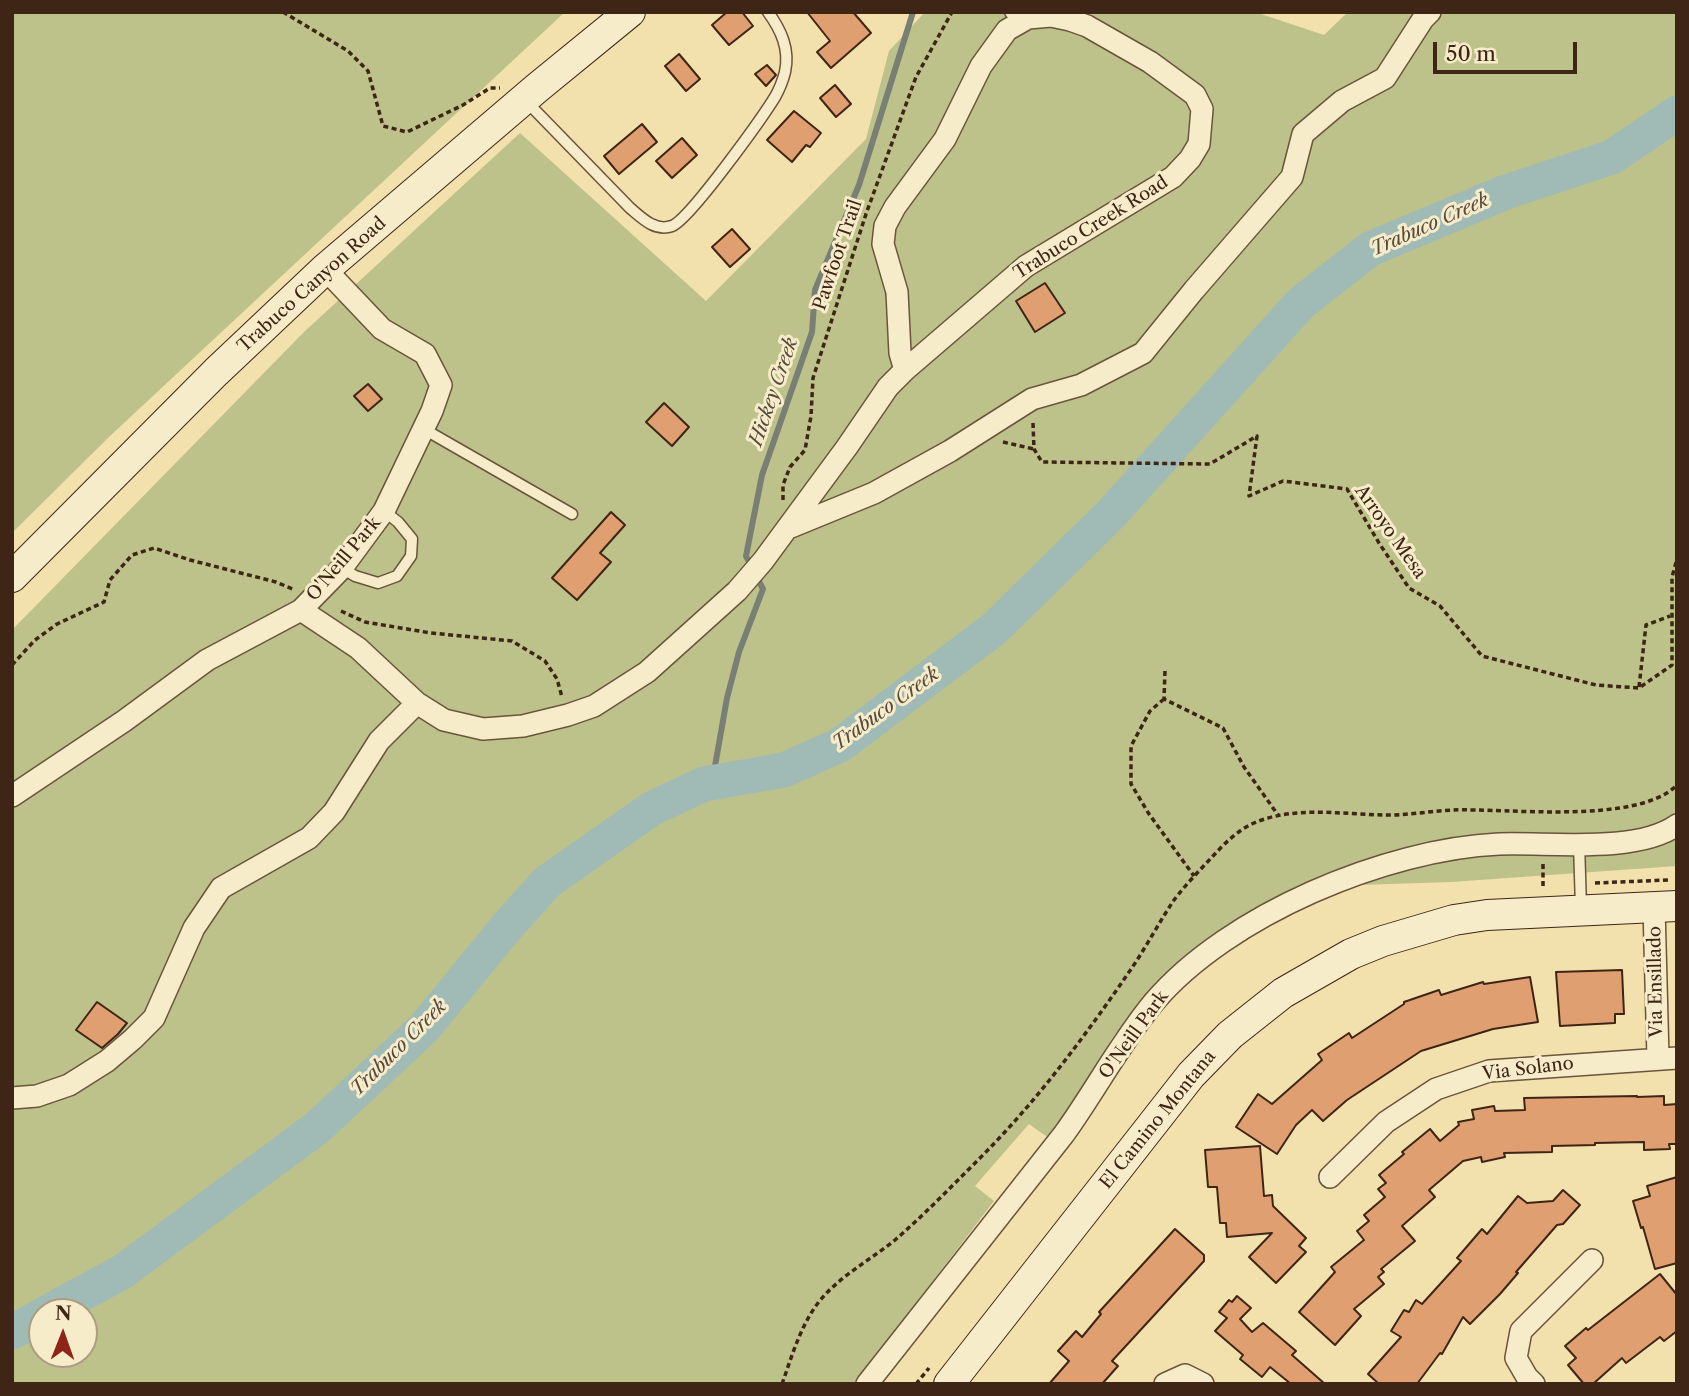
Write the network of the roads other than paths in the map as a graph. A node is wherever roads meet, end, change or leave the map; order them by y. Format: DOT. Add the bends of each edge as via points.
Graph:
graph roads {
  1 [pos="630,12"];
  2 [pos="768,12"];
  3 [pos="1430,12"];
  4 [pos="1014,18"];
  5 [pos="531,93"];
  6 [pos="325,269"];
  7 [pos="905,370"];
  8 [pos="422,428"];
  9 [pos="384,511"];
  10 [pos="572,514"];
  11 [pos="789,527"];
  12 [pos="342,568"];
  13 [pos="12,577"];
  14 [pos="301,610"];
  15 [pos="417,703"];
  16 [pos="12,796"];
  17 [pos="1677,825"];
  18 [pos="1579,844"];
  19 [pos="1581,897"];
  20 [pos="1663,898"];
  21 [pos="1667,1058"];
  22 [pos="12,1098"];
  23 [pos="1330,1177"];
  24 [pos="1592,1260"];
  25 [pos="867,1384"];
  26 [pos="949,1384"];
  27 [pos="1534,1384"];
  1 -- 5 [label="street, Trabuco Canyon Road"];
  2 -- 5 [label="lane" via="780,29 786,51 777,94 694,208 673,226 649,224 630,208"];
  3 -- 11 [label="street" via="1385,78 1342,101 1303,134 1292,177 1143,353 1081,385 1032,400 874,493"];
  4 -- 7 [label="street, Trabuco Creek Road" via="981,66 945,139 885,226 883,244 897,292"];
  4 -- 7 [label="street, Trabuco Creek Road" via="1070,20 1150,62 1195,95 1202,109 1199,144 1173,177 1026,266"];
  5 -- 6 [label="street, Trabuco Canyon Road"];
  6 -- 8 [label="street, O'Neill Park" via="382,329 425,354 440,385"];
  6 -- 13 [label="street, Trabuco Canyon Road"];
  7 -- 11 [label="street, Trabuco Creek Road" via="888,387"];
  8 -- 9 [label="street, O'Neill Park"];
  8 -- 10 [label="lane"];
  9 -- 12 [label="street, O'Neill Park"];
  9 -- 12 [label="lane" via="412,539 411,556 397,576 378,583"];
  11 -- 15 [label="street, Trabuco Creek Road" via="743,583 692,633 647,672 594,706 523,726 483,729 444,720"];
  12 -- 14 [label="street, O'Neill Park"];
  14 -- 15 [label="street" via="358,648"];
  14 -- 16 [label="street, O'Neill Park" via="207,660"];
  15 -- 22 [label="street" via="379,741 334,812 309,838 221,888 194,928 154,1018 133,1040 69,1085 37,1096"];
  17 -- 18 [label="street, O'Neill Park" via="1650,839"];
  18 -- 19 [label="lane"];
  18 -- 25 [label="street, O'Neill Park" via="1473,845 1423,855 1363,873 1256,920 1202,956 1155,1002 1064,1134"];
  19 -- 20 [label="street, El Camino Montana"];
  19 -- 26 [label="street, El Camino Montana" via="1454,920 1383,941 1283,993 1230,1035 1191,1075"];
  20 -- 21 [label="street, Via Ensillado"];
  21 -- 23 [label="street, Via Solano" via="1489,1071 1436,1090 1385,1122"];
  24 -- 27 [label="street" via="1521,1331 1516,1358"];
}
